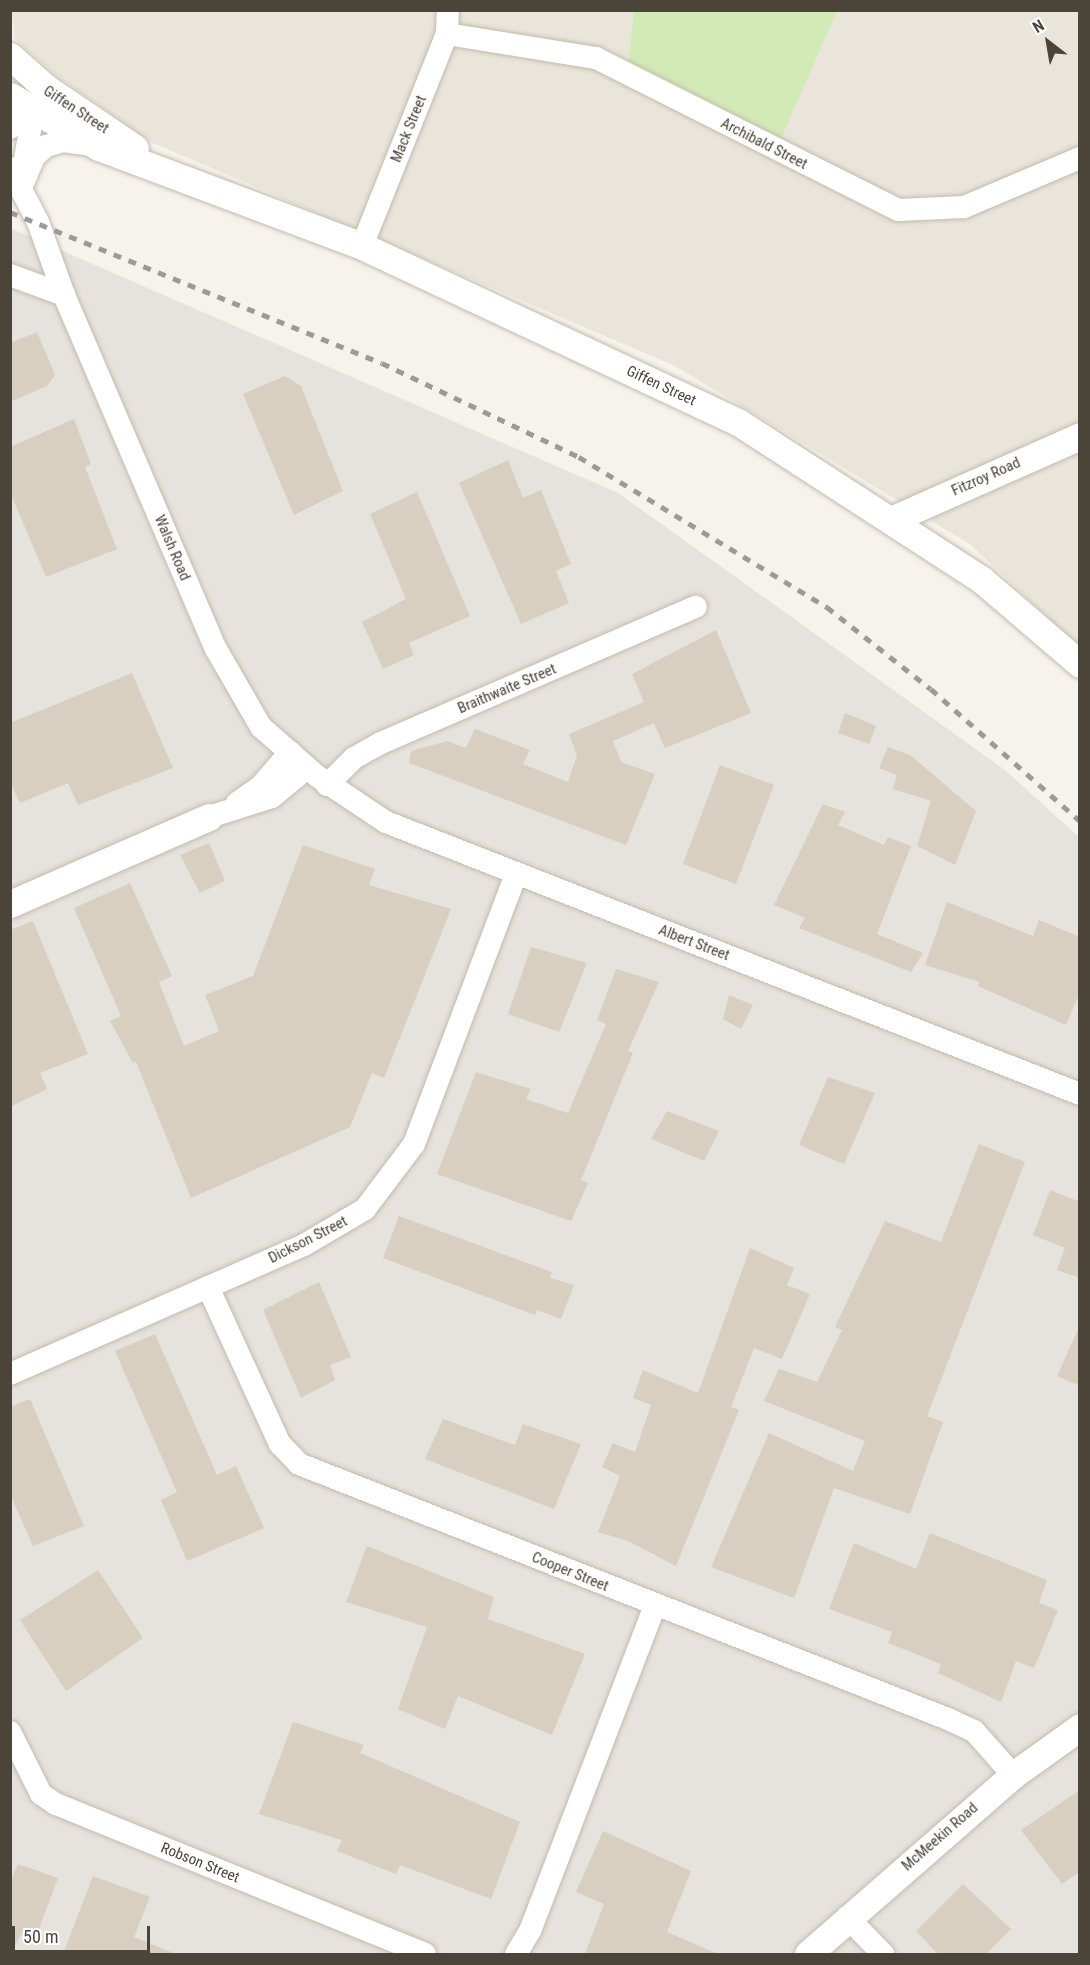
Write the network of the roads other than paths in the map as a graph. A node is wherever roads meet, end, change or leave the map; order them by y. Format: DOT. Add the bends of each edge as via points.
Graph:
graph roads {
  1 [pos="448,10"];
  2 [pos="447,34"];
  3 [pos="10,56"];
  4 [pos="41,84"];
  5 [pos="19,111"];
  6 [pos="99,147"];
  7 [pos="1080,158"];
  8 [pos="20,182"];
  9 [pos="199,183"];
  10 [pos="363,246"];
  11 [pos="10,275"];
  12 [pos="64,295"];
  13 [pos="1080,436"];
  14 [pos="892,519"];
  15 [pos="696,607"];
  16 [pos="1080,664"];
  17 [pos="310,770"];
  18 [pos="209,817"];
  19 [pos="516,874"];
  20 [pos="10,904"];
  21 [pos="1080,1094"];
  22 [pos="208,1287"];
  23 [pos="10,1374"];
  24 [pos="655,1606"];
  25 [pos="1080,1727"];
  26 [pos="10,1732"];
  27 [pos="1013,1775"];
  28 [pos="847,1917"];
  29 [pos="425,1954"];
  30 [pos="516,1954"];
  31 [pos="808,1954"];
  32 [pos="883,1954"];
  1 -- 2 [label="street, Mack Street"];
  2 -- 7 [label="street, Archibald Street" via="596,58 898,210 964,207"];
  2 -- 10 [label="street, Mack Street"];
  3 -- 4 [label="street"];
  4 -- 5 [label="street, Giffen Street"];
  4 -- 9 [label="street, Giffen Street" via="147,156"];
  5 -- 6 [label="street, Giffen Street"];
  5 -- 8 [label="street, Walsh Road" via="23,160"];
  6 -- 8 [label="street" via="51,144 34,157"];
  6 -- 9 [label="street, Giffen Street"];
  8 -- 12 [label="street, Walsh Road"];
  9 -- 10 [label="street, Giffen Street"];
  10 -- 14 [label="street, Giffen Street" via="738,422"];
  11 -- 12 [label="street"];
  12 -- 17 [label="street, Walsh Road" via="216,649 261,727"];
  13 -- 14 [label="street, Fitzroy Road"];
  14 -- 16 [label="street, Giffen Street" via="982,580"];
  15 -- 17 [label="street, Braithwaite Street" via="354,758"];
  17 -- 18 [label="street, Braithwaite Street" via="272,798"];
  17 -- 19 [label="street, Albert Street" via="386,822"];
  18 -- 20 [label="street, Braithwaite Street"];
  19 -- 21 [label="street, Albert Street"];
  19 -- 22 [label="street, Dickson Street" via="414,1144 387,1185 365,1209 341,1225"];
  22 -- 23 [label="street, Dickson Street"];
  22 -- 24 [label="street, Cooper Street" via="280,1444 299,1464"];
  24 -- 27 [label="street, Cooper Street" via="974,1731"];
  24 -- 30 [label="street" via="530,1932"];
  25 -- 27 [label="street, McMeekin Road"];
  26 -- 29 [label="street, Robson Street" via="41,1794 56,1804"];
  27 -- 28 [label="street, McMeekin Road"];
  28 -- 31 [label="street, McMeekin Road"];
  28 -- 32 [label="street"];
}
